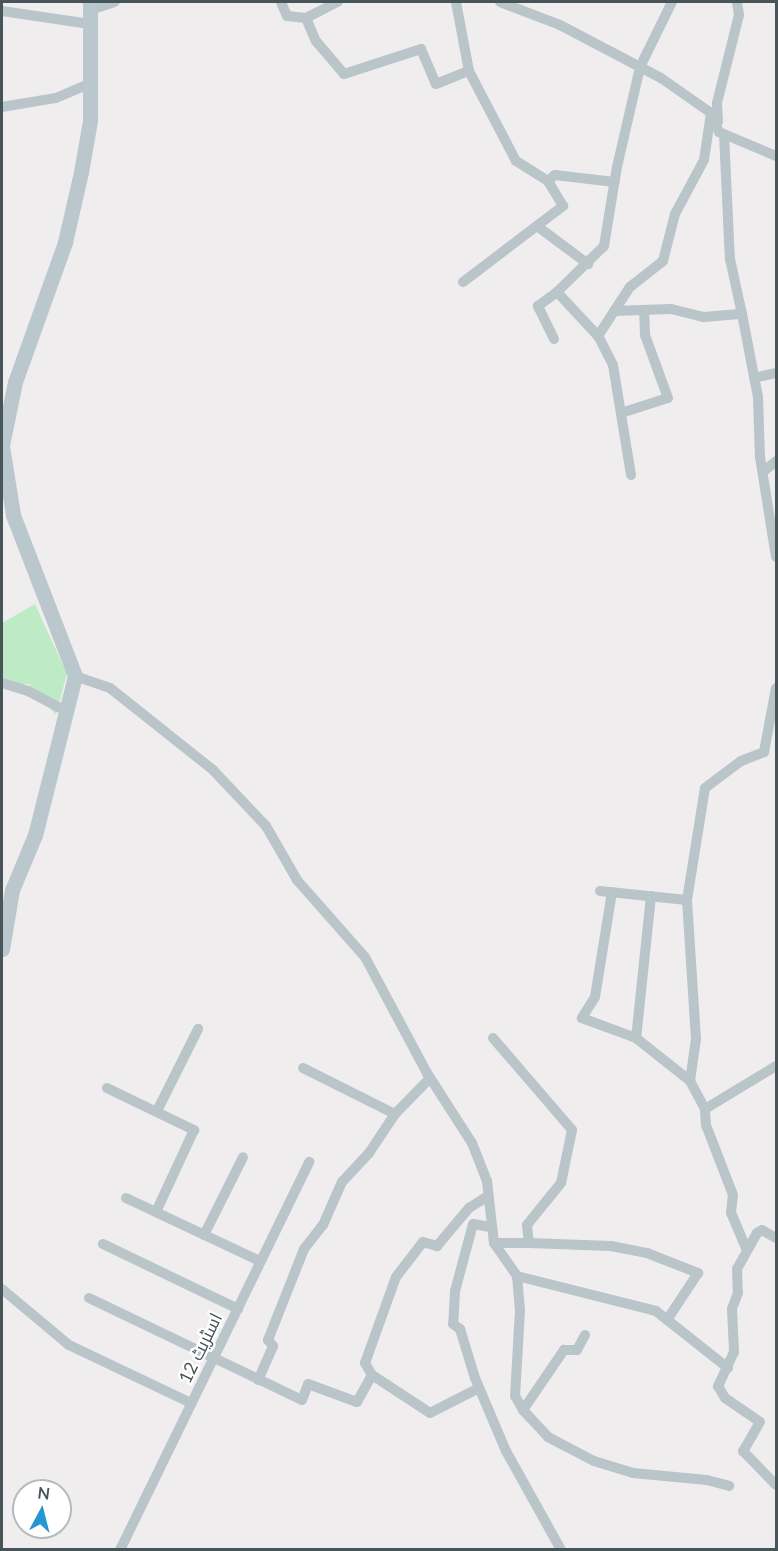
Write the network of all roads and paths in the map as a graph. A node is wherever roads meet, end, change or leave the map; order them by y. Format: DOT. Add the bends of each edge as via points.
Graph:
graph roads {
  1 [pos="115,2"];
  2 [pos="281,2"];
  3 [pos="338,2"];
  4 [pos="456,2"];
  5 [pos="500,2"];
  6 [pos="672,2"];
  7 [pos="737,2"];
  8 [pos="528,6"];
  9 [pos="2,11"];
  10 [pos="90,12"];
  11 [pos="306,18"];
  12 [pos="640,68"];
  13 [pos="469,71"];
  14 [pos="87,85"];
  15 [pos="2,107"];
  16 [pos="711,113"];
  17 [pos="721,133"];
  18 [pos="777,156"];
  19 [pos="548,181"];
  20 [pos="615,182"];
  21 [pos="537,226"];
  22 [pos="588,264"];
  23 [pos="463,282"];
  24 [pos="557,292"];
  25 [pos="614,311"];
  26 [pos="644,312"];
  27 [pos="742,314"];
  28 [pos="598,336"];
  29 [pos="554,339"];
  30 [pos="777,373"];
  31 [pos="754,378"];
  32 [pos="621,413"];
  33 [pos="2,445"];
  34 [pos="777,461"];
  35 [pos="2,462"];
  36 [pos="763,472"];
  37 [pos="631,475"];
  38 [pos="4,488"];
  39 [pos="777,557"];
  40 [pos="75,676"];
  41 [pos="2,683"];
  42 [pos="777,688"];
  43 [pos="66,711"];
  44 [pos="600,891"];
  45 [pos="612,892"];
  46 [pos="651,896"];
  47 [pos="687,900"];
  48 [pos="2,949"];
  49 [pos="198,1029"];
  50 [pos="493,1038"];
  51 [pos="636,1038"];
  52 [pos="777,1066"];
  53 [pos="303,1068"];
  54 [pos="430,1078"];
  55 [pos="690,1081"];
  56 [pos="107,1088"];
  57 [pos="705,1109"];
  58 [pos="157,1111"];
  59 [pos="395,1114"];
  60 [pos="243,1157"];
  61 [pos="309,1162"];
  62 [pos="488,1196"];
  63 [pos="126,1198"];
  64 [pos="156,1212"];
  65 [pos="490,1227"];
  66 [pos="204,1235"];
  67 [pos="777,1238"];
  68 [pos="494,1243"];
  69 [pos="529,1243"];
  70 [pos="102,1244"];
  71 [pos="746,1248"];
  72 [pos="261,1261"];
  73 [pos="517,1276"];
  74 [pos="2,1289"];
  75 [pos="89,1298"];
  76 [pos="238,1309"];
  77 [pos="667,1320"];
  78 [pos="585,1335"];
  79 [pos="213,1359"];
  80 [pos="728,1368"];
  81 [pos="372,1375"];
  82 [pos="258,1380"];
  83 [pos="479,1388"];
  84 [pos="191,1403"];
  85 [pos="523,1410"];
  86 [pos="777,1485"];
  87 [pos="729,1486"];
  88 [pos="120,1550"];
  89 [pos="561,1550"];
  1 -- 10 [label="street"];
  2 -- 11 [label="street" via="287,16"];
  3 -- 11 [label="street"];
  4 -- 13 [label="street"];
  5 -- 8 [label="street"];
  6 -- 12 [label="street"];
  7 -- 17 [label="street" via="734,43 717,103"];
  8 -- 12 [label="street"];
  9 -- 10 [label="street"];
  10 -- 14 [label="street"];
  11 -- 13 [label="street" via="316,40 344,74 421,49 436,84"];
  12 -- 16 [label="street"];
  12 -- 20 [label="street"];
  13 -- 19 [label="street" via="516,161"];
  14 -- 15 [label="street" via="56,98"];
  14 -- 33 [label="street" via="90,121 65,242 15,382"];
  16 -- 17 [label="street"];
  16 -- 25 [label="street" via="704,160 675,214 663,261 630,287"];
  17 -- 18 [label="street"];
  17 -- 27 [label="street" via="730,259"];
  19 -- 20 [label="street" via="555,175"];
  19 -- 21 [label="street" via="563,206"];
  20 -- 22 [label="street" via="604,246"];
  21 -- 22 [label="street"];
  21 -- 23 [label="street"];
  22 -- 24 [label="street"];
  24 -- 28 [label="street"];
  24 -- 29 [label="street" via="538,306"];
  25 -- 26 [label="street"];
  25 -- 28 [label="street"];
  26 -- 27 [label="street" via="671,309 704,317"];
  26 -- 32 [label="street" via="645,335 668,398"];
  27 -- 31 [label="street"];
  28 -- 32 [label="street" via="613,365"];
  30 -- 31 [label="street"];
  31 -- 36 [label="street"];
  32 -- 37 [label="street"];
  33 -- 35 [label="street"];
  34 -- 36 [label="street"];
  35 -- 38 [label="street"];
  36 -- 39 [label="street"];
  38 -- 40 [label="street"];
  40 -- 43 [label="street"];
  40 -- 54 [label="street" via="110,688 141,711 213,770 266,826 297,880 365,957"];
  41 -- 43 [label="street" via="28,691"];
  42 -- 47 [label="street" via="764,752 741,761 705,788"];
  43 -- 48 [label="street" via="35,835 12,890"];
  44 -- 45 [label="street"];
  45 -- 46 [label="street"];
  45 -- 51 [label="street" via="595,997 582,1018"];
  46 -- 47 [label="street"];
  46 -- 51 [label="street"];
  47 -- 55 [label="street" via="696,1039"];
  49 -- 58 [label="street"];
  50 -- 69 [label="street" via="572,1131 561,1183 527,1225"];
  51 -- 55 [label="street"];
  52 -- 57 [label="street"];
  53 -- 59 [label="street"];
  54 -- 59 [label="street"];
  54 -- 62 [label="street" via="472,1143 487,1180"];
  55 -- 57 [label="street"];
  56 -- 58 [label="street"];
  57 -- 71 [label="street" via="706,1125 733,1195 731,1213"];
  58 -- 64 [label="street" via="191,1127 195,1135"];
  59 -- 82 [label="street" via="369,1153 342,1182 323,1225 304,1249 268,1340 273,1346"];
  60 -- 66 [label="street"];
  61 -- 72 [label="street, اسٹریٹ 12"];
  62 -- 65 [label="street"];
  62 -- 81 [label="street" via="469,1208 437,1245 423,1242 396,1277 365,1363"];
  63 -- 64 [label="street"];
  64 -- 66 [label="street"];
  65 -- 68 [label="street"];
  65 -- 83 [label="street" via="473,1224 455,1291 453,1324 460,1329"];
  66 -- 72 [label="street"];
  67 -- 71 [label="street" via="762,1230"];
  68 -- 69 [label="street"];
  68 -- 73 [label="street"];
  69 -- 77 [label="street" via="611,1246 647,1253 698,1273"];
  70 -- 76 [label="street"];
  71 -- 80 [label="street" via="737,1269 738,1293 732,1318 734,1352"];
  72 -- 76 [label="street, اسٹریٹ 12"];
  73 -- 77 [label="street" via="656,1311"];
  73 -- 85 [label="street" via="520,1310 515,1396"];
  74 -- 84 [label="street" via="69,1344"];
  75 -- 79 [label="street"];
  76 -- 79 [label="street, اسٹریٹ 12"];
  77 -- 80 [label="street"];
  78 -- 85 [label="street" via="577,1350 564,1350"];
  79 -- 82 [label="street"];
  79 -- 84 [label="street, اسٹریٹ 12"];
  80 -- 86 [label="street" via="718,1386 719,1392 760,1424 743,1451"];
  81 -- 82 [label="street" via="357,1402 308,1384 302,1400"];
  81 -- 83 [label="street" via="430,1413"];
  83 -- 89 [label="street" via="526,1492"];
  84 -- 88 [label="street, اسٹریٹ 12"];
  85 -- 87 [label="street" via="548,1437 594,1461 633,1473"];
}
